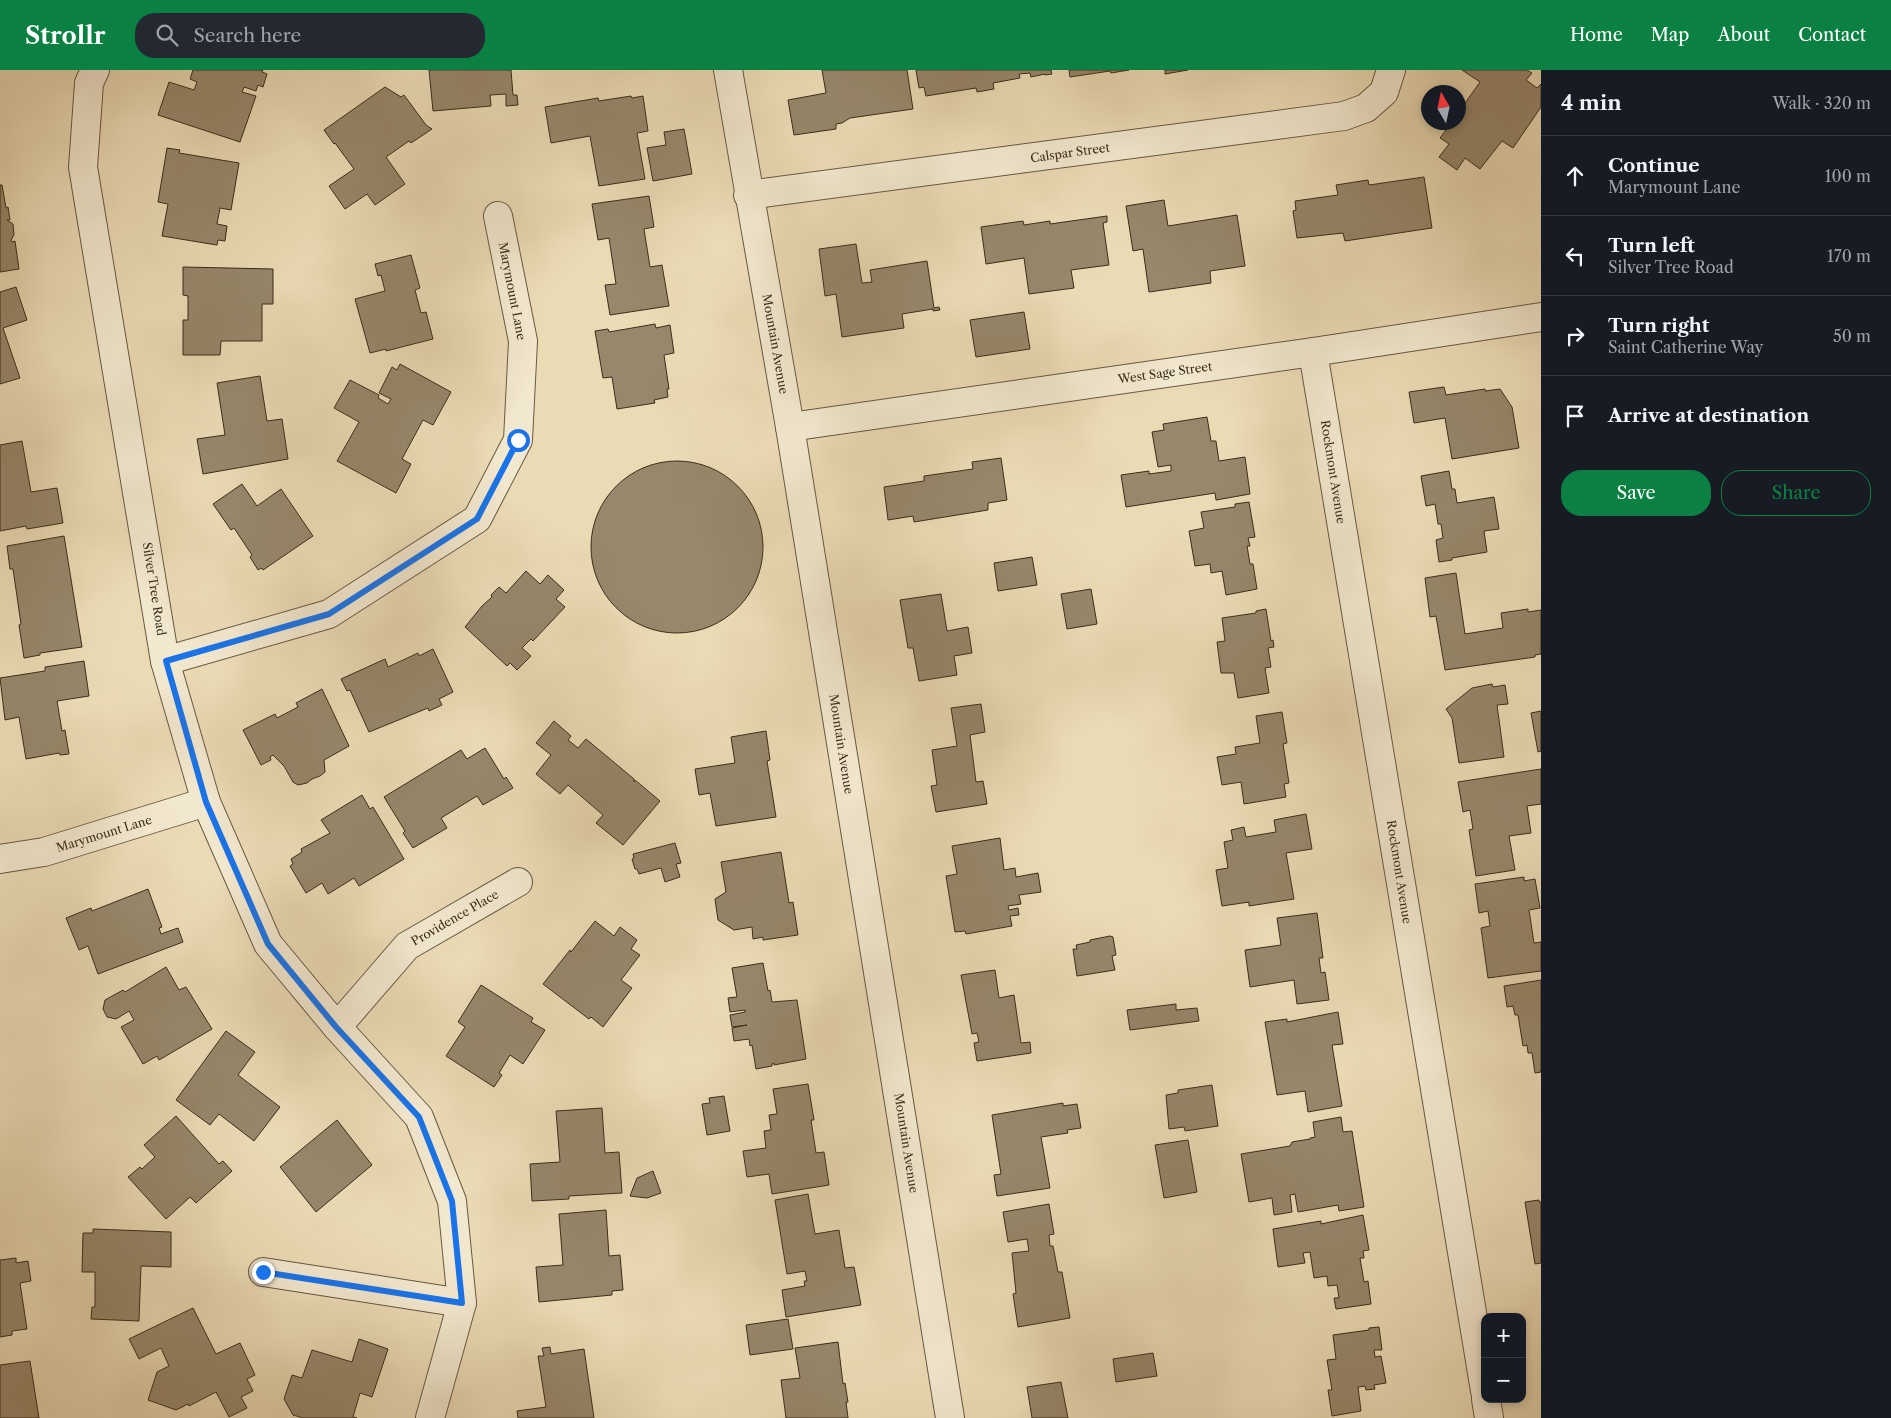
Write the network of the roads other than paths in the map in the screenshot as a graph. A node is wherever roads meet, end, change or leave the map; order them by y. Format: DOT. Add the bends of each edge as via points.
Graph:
graph roads {
  1 [pos="94,70"];
  2 [pos="728,70"];
  3 [pos="1387,81"];
  4 [pos="748,195"];
  5 [pos="498,216"];
  6 [pos="1541,317"];
  7 [pos="1313,352"];
  8 [pos="790,427"];
  9 [pos="166,661"];
  10 [pos="206,802"];
  11 [pos="0,859"];
  12 [pos="518,882"];
  13 [pos="336,1027"];
  14 [pos="263,1272"];
  15 [pos="462,1303"];
  16 [pos="1481,1367"];
  17 [pos="1487,1403"];
  18 [pos="430,1418"];
  19 [pos="950,1418"];
  20 [pos="1489,1418"];
  1 -- 9 [label="street, Silver Tree Road" via="90,83 83,167"];
  2 -- 4 [label="street, Mountain Avenue"];
  3 -- 4 [label="street, Calspar Street" via="1366,108 1344,116"];
  4 -- 8 [label="street, Mountain Avenue"];
  5 -- 9 [label="street, Marymount Lane" via="523,341 518,440 477,519 329,614"];
  6 -- 7 [label="street, West Sage Street"];
  7 -- 8 [label="street, West Sage Street"];
  7 -- 16 [label="street, Rockmont Avenue"];
  8 -- 19 [label="street, Mountain Avenue"];
  9 -- 10 [label="street, Silver Tree Road"];
  10 -- 11 [label="street, Marymount Lane" via="44,852"];
  10 -- 13 [label="street, Silver Tree Road" via="268,944"];
  12 -- 13 [label="street, Providence Place" via="407,946"];
  13 -- 15 [label="street, Silver Tree Road" via="419,1117 452,1201"];
  14 -- 15 [label="street"];
  15 -- 18 [label="street, Silver Tree Road"];
  17 -- 20 [label="street"];
}
